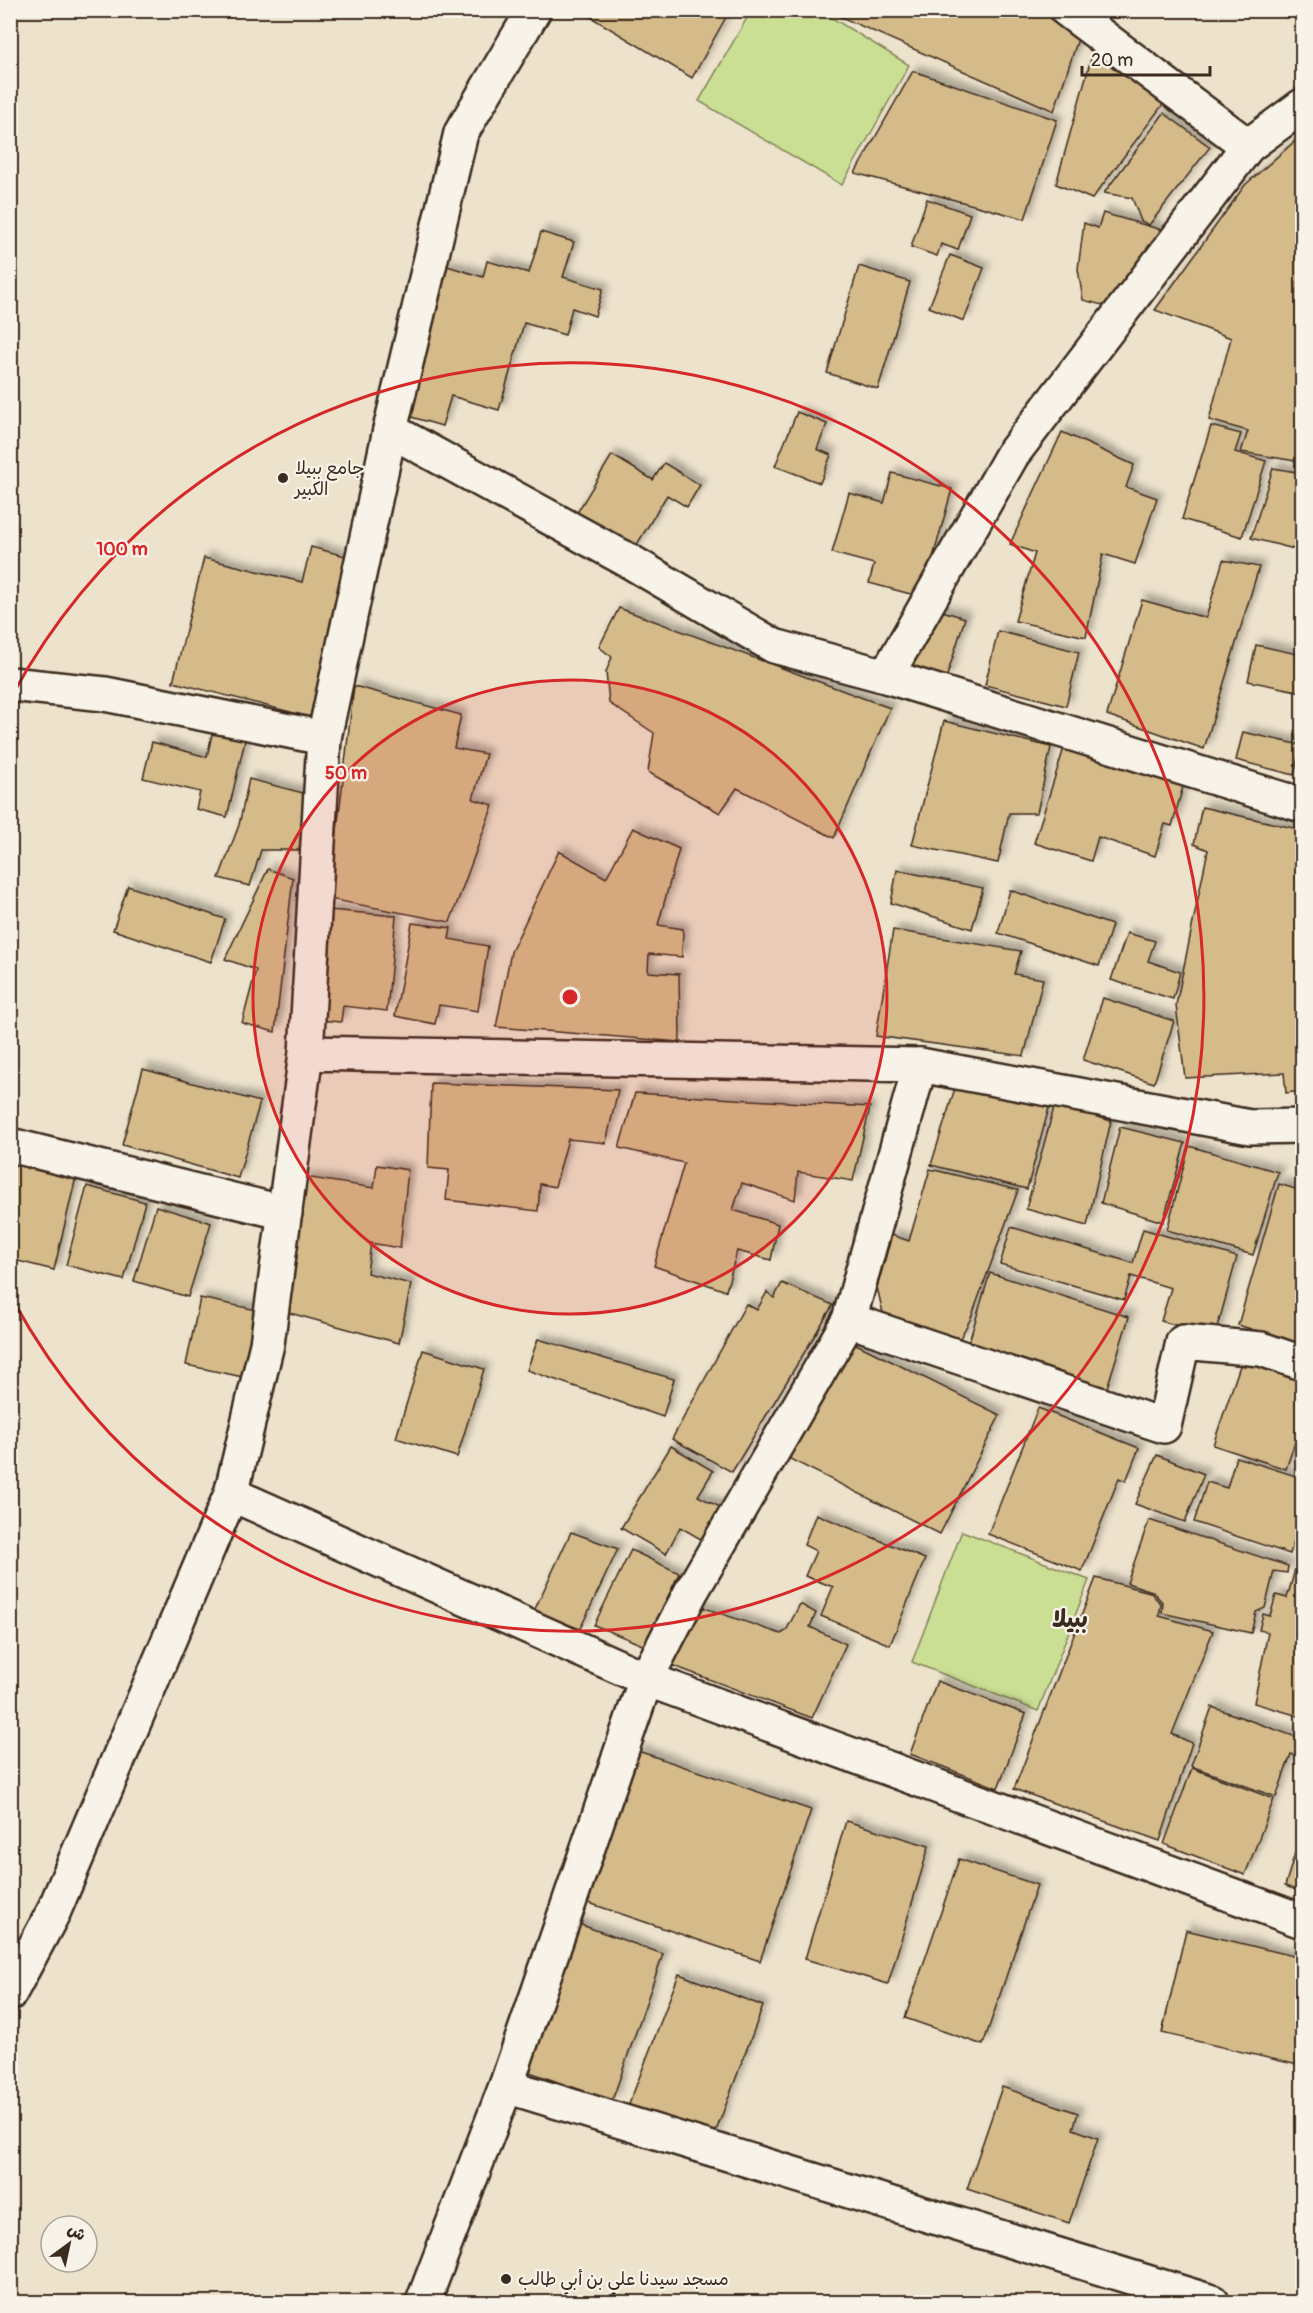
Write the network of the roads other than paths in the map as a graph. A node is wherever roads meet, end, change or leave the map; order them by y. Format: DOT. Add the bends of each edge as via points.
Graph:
graph roads {
  1 [pos="534,10"];
  2 [pos="1067,10"];
  3 [pos="1302,106"];
  4 [pos="1248,146"];
  5 [pos="390,430"];
  6 [pos="886,676"];
  7 [pos="10,684"];
  8 [pos="324,738"];
  9 [pos="1302,805"];
  10 [pos="306,1053"];
  11 [pos="920,1065"];
  12 [pos="1302,1126"];
  13 [pos="10,1144"];
  14 [pos="285,1213"];
  15 [pos="849,1320"];
  16 [pos="1302,1363"];
  17 [pos="231,1494"];
  18 [pos="646,1679"];
  19 [pos="1302,1921"];
  20 [pos="10,1993"];
  21 [pos="506,2086"];
  22 [pos="423,2302"];
  23 [pos="1212,2302"];
  1 -- 5 [label="street" via="461,133"];
  2 -- 4 [label="street"];
  3 -- 4 [label="street"];
  4 -- 6 [label="street" via="1012,454"];
  5 -- 6 [label="street" via="631,562 774,646"];
  5 -- 8 [label="street"];
  6 -- 9 [label="street"];
  7 -- 8 [label="street" via="105,694"];
  8 -- 10 [label="street"];
  10 -- 11 [label="street"];
  10 -- 14 [label="street"];
  11 -- 12 [label="street" via="1250,1127"];
  11 -- 15 [label="street"];
  13 -- 14 [label="street"];
  14 -- 17 [label="street" via="267,1344"];
  15 -- 16 [label="street" via="1164,1426 1183,1342 1261,1349"];
  15 -- 18 [label="street" via="691,1592"];
  17 -- 18 [label="street"];
  17 -- 20 [label="street" via="53,1912"];
  18 -- 19 [label="street"];
  18 -- 21 [label="street"];
  21 -- 22 [label="street"];
  21 -- 23 [label="street"];
}
